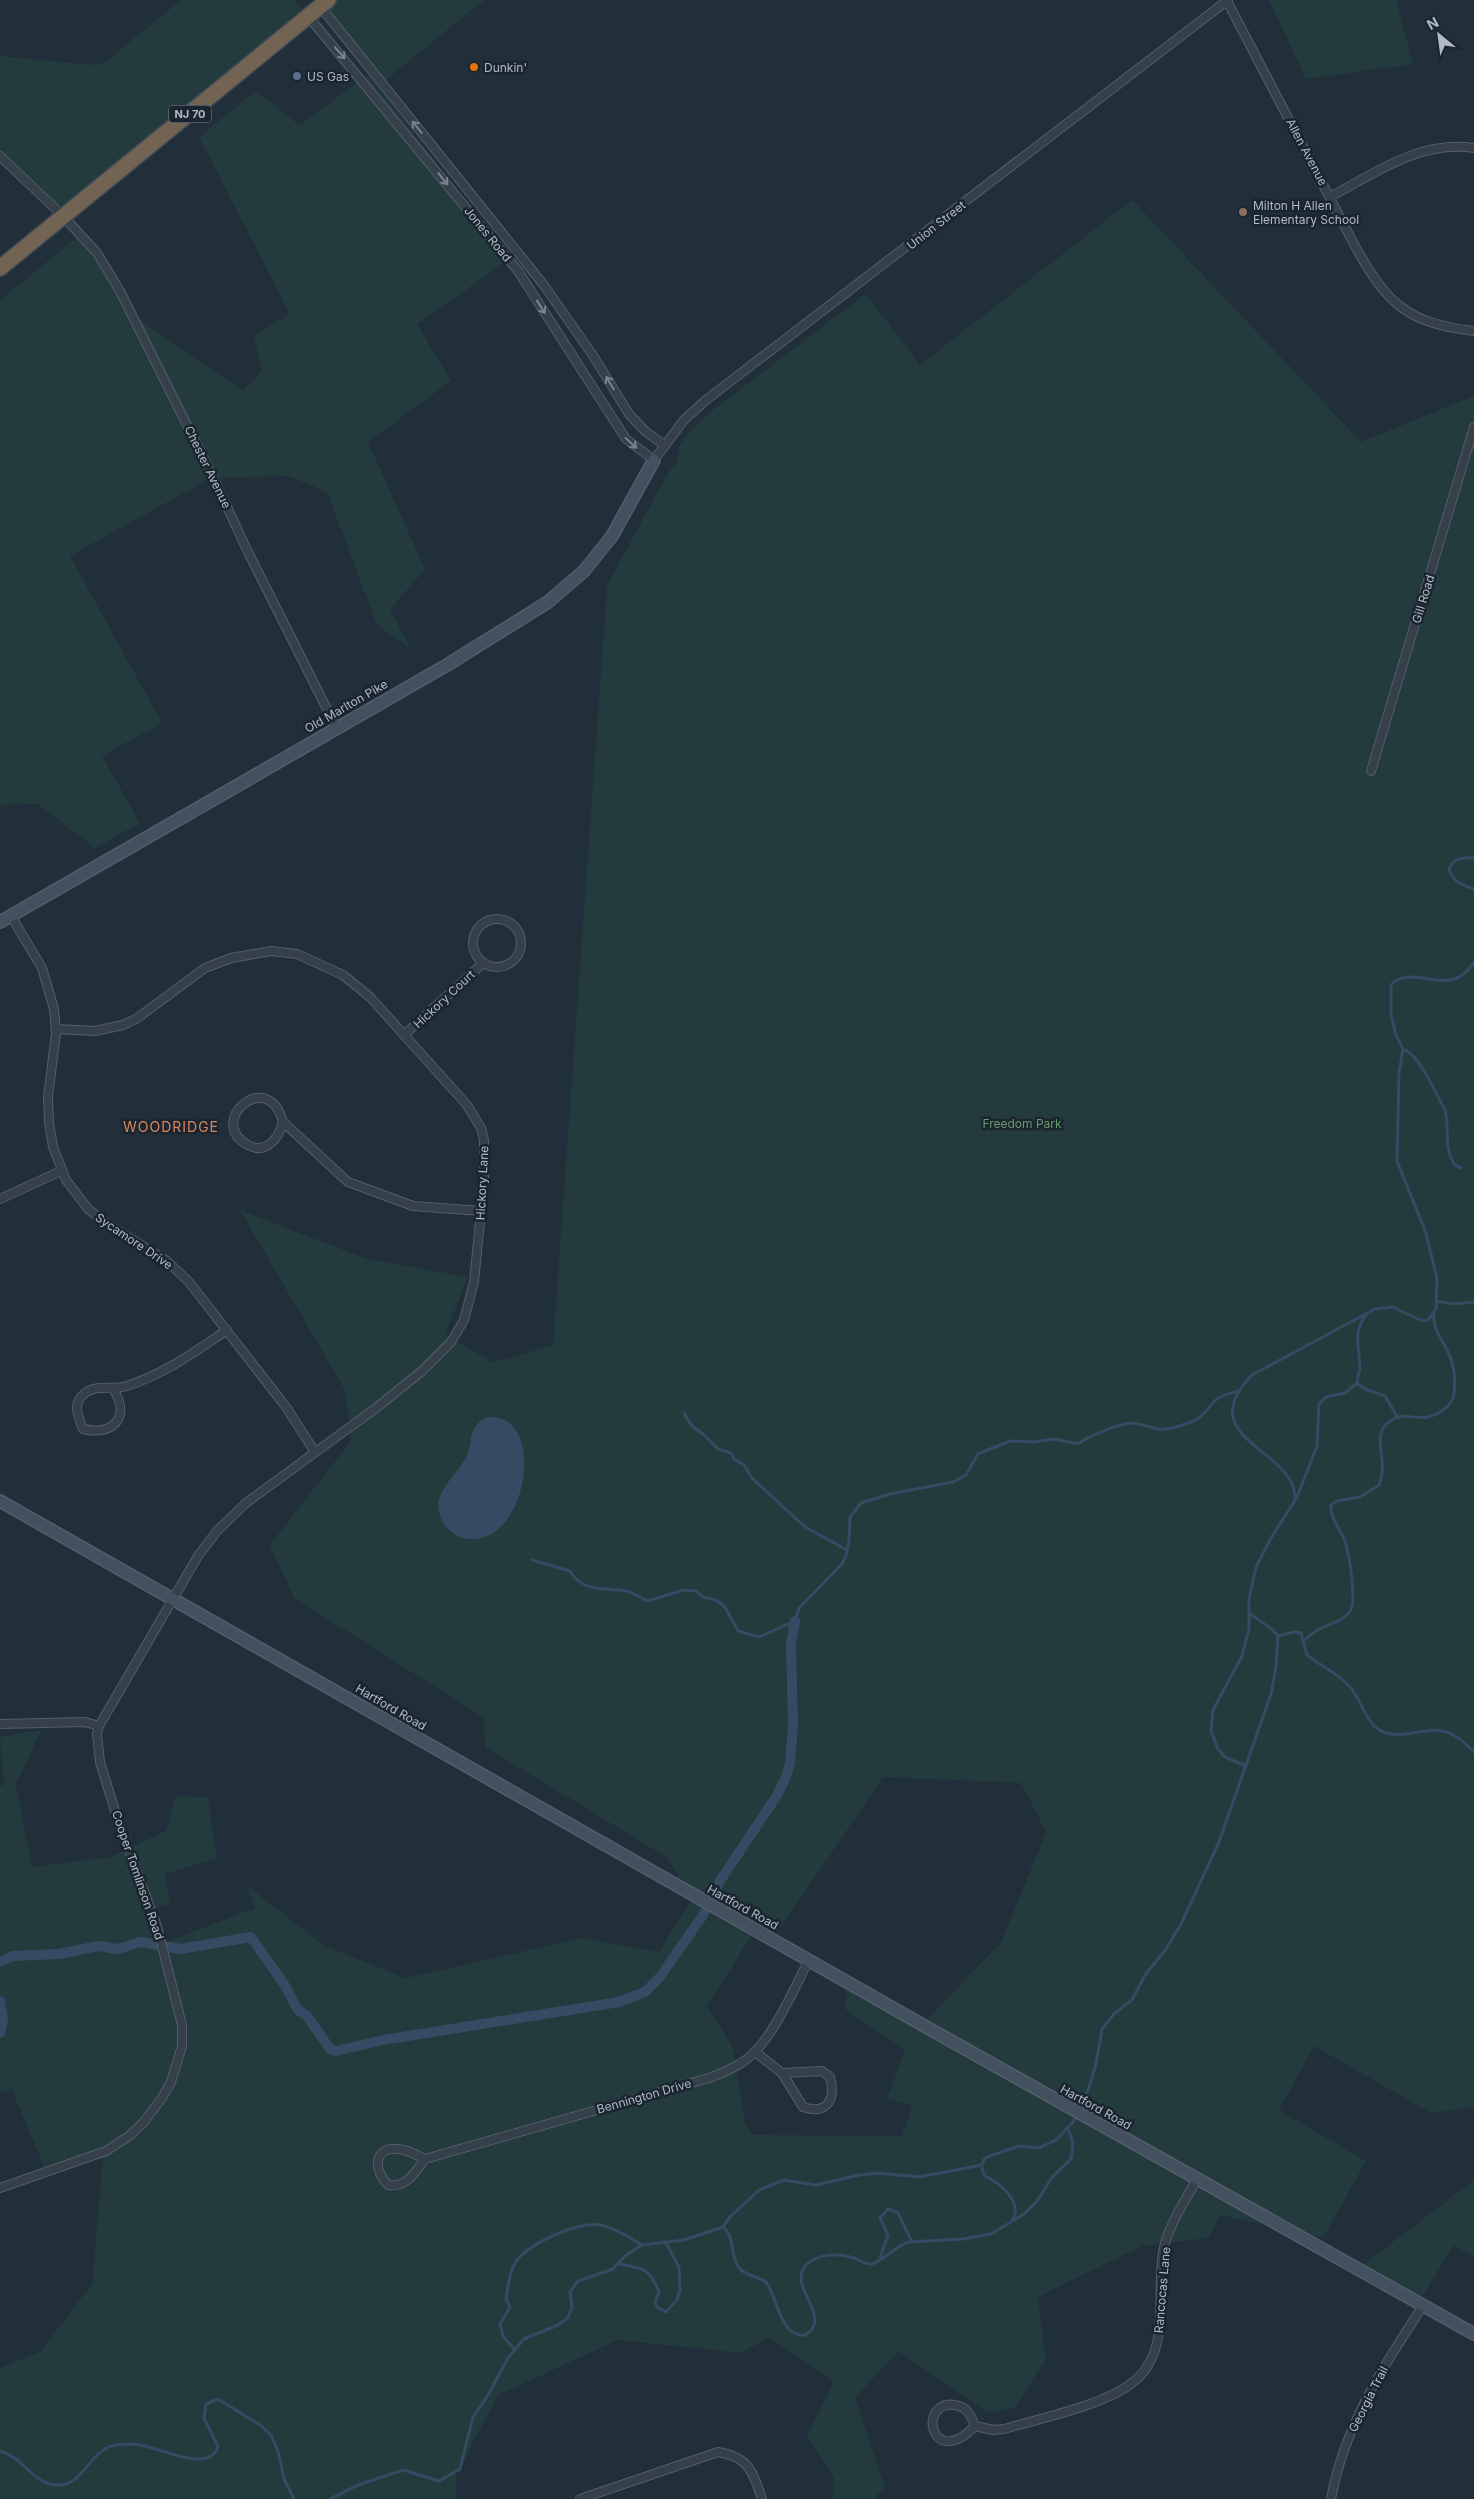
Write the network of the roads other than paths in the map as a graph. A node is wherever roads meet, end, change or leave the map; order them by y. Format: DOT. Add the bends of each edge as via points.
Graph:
graph roads {
  1 [pos="1227,0"];
  2 [pos="324,3"];
  3 [pos="308,16"];
  4 [pos="1474,148"];
  5 [pos="0,156"];
  6 [pos="1330,197"];
  7 [pos="63,216"];
  8 [pos="0,268"];
  9 [pos="1474,331"];
  10 [pos="1474,427"];
  11 [pos="664,445"];
  12 [pos="654,460"];
  13 [pos="336,727"];
  14 [pos="1371,771"];
  15 [pos="11,916"];
  16 [pos="0,922"];
  17 [pos="483,963"];
  18 [pos="56,1029"];
  19 [pos="404,1035"];
  20 [pos="283,1122"];
  21 [pos="61,1171"];
  22 [pos="0,1199"];
  23 [pos="481,1211"];
  24 [pos="227,1330"];
  25 [pos="114,1390"];
  26 [pos="315,1452"];
  27 [pos="0,1501"];
  28 [pos="174,1599"];
  29 [pos="0,1724"];
  30 [pos="99,1726"];
  31 [pos="810,1960"];
  32 [pos="755,2052"];
  33 [pos="782,2073"];
  34 [pos="425,2159"];
  35 [pos="1197,2179"];
  36 [pos="0,2188"];
  37 [pos="1423,2306"];
  38 [pos="1474,2334"];
  39 [pos="975,2426"];
  40 [pos="580,2499"];
  41 [pos="762,2499"];
  42 [pos="1331,2499"];
  1 -- 6 [label="street, Allen Avenue"];
  1 -- 11 [label="street, Union Street" via="706,400"];
  2 -- 3 [label="highway, NJ 70"];
  11 -- 2 [label="street, Jones Road, one-way" via="629,414 543,284"];
  3 -- 7 [label="highway, NJ 70"];
  3 -- 12 [label="street, Jones Road, one-way" via="518,271 623,434"];
  4 -- 6 [label="street" via="1448,147 1414,154"];
  5 -- 7 [label="street, Chester Avenue"];
  6 -- 9 [label="street, Allen Avenue" via="1372,276 1396,304 1428,322"];
  7 -- 8 [label="highway, NJ 70"];
  7 -- 13 [label="street, Chester Avenue" via="97,253 130,309"];
  10 -- 14 [label="street, Gill Road"];
  11 -- 12 [label="street, Union Street"];
  12 -- 13 [label="street, Old Marlton Pike" via="612,536 567,588 447,665"];
  13 -- 15 [label="street, Old Marlton Pike"];
  15 -- 16 [label="street, Old Marlton Pike"];
  15 -- 18 [label="street, Sycamore Drive" via="46,977"];
  17 -- 17 [label="street, Hickory Court" via="496,968 509,964 519,955 522,941 517,928 506,920 492,920 480,926 473,938 474,952"];
  17 -- 19 [label="street, Hickory Court"];
  18 -- 19 [label="street, Hickory Lane" via="95,1031 123,1025 206,968 231,958 271,951 309,958 343,975 370,997"];
  18 -- 21 [label="street, Sycamore Drive" via="48,1097 52,1141"];
  19 -- 23 [label="street, Hickory Lane" via="463,1100 481,1128 486,1152"];
  20 -- 20 [label="street" via="280,1110 272,1102 260,1098 239,1107 234,1117 234,1129 240,1140 250,1146 262,1147 273,1143"];
  20 -- 23 [label="street" via="348,1182 413,1206"];
  21 -- 22 [label="street"];
  21 -- 24 [label="street, Sycamore Drive" via="88,1209 178,1271"];
  23 -- 26 [label="street, Hickory Lane" via="472,1295 464,1320 451,1342 422,1371"];
  24 -- 25 [label="street" via="166,1370"];
  24 -- 26 [label="street, Sycamore Drive" via="294,1418"];
  25 -- 25 [label="street" via="103,1386 88,1389 79,1398 78,1416 83,1429 106,1431 116,1422 121,1402"];
  26 -- 28 [label="street, Hickory Lane" via="246,1503 226,1522 204,1545"];
  27 -- 28 [label="street, Hartford Road"];
  28 -- 30 [label="street"];
  28 -- 31 [label="street, Hartford Road"];
  29 -- 30 [label="street" via="85,1722"];
  30 -- 36 [label="street, Cooper Tomlinson Road" via="100,1762 120,1827 158,1926 182,2025 182,2046 171,2082 162,2098 129,2136 106,2151"];
  31 -- 32 [label="street, Bennington Drive"];
  31 -- 35 [label="street, Hartford Road"];
  32 -- 33 [label="street"];
  32 -- 34 [label="street, Bennington Drive" via="736,2066 708,2078"];
  33 -- 33 [label="street" via="803,2107 813,2110 825,2106 832,2099 830,2077 822,2071"];
  34 -- 34 [label="street" via="407,2182 396,2186 388,2185 378,2172 381,2154 390,2149 401,2149"];
  35 -- 37 [label="street, Hartford Road"];
  35 -- 39 [label="street, Rancocas Lane" via="1167,2237 1161,2271 1159,2337 1140,2376 1112,2394 1036,2420 993,2430"];
  37 -- 38 [label="street, Hartford Road"];
  37 -- 42 [label="street, Georgia Trail" via="1385,2365 1357,2417 1342,2451"];
  39 -- 39 [label="street" via="971,2415 962,2406 952,2404 942,2406 932,2420 937,2436 944,2441 954,2442 963,2438"];
  40 -- 41 [label="street" via="718,2452 743,2460"];
}
